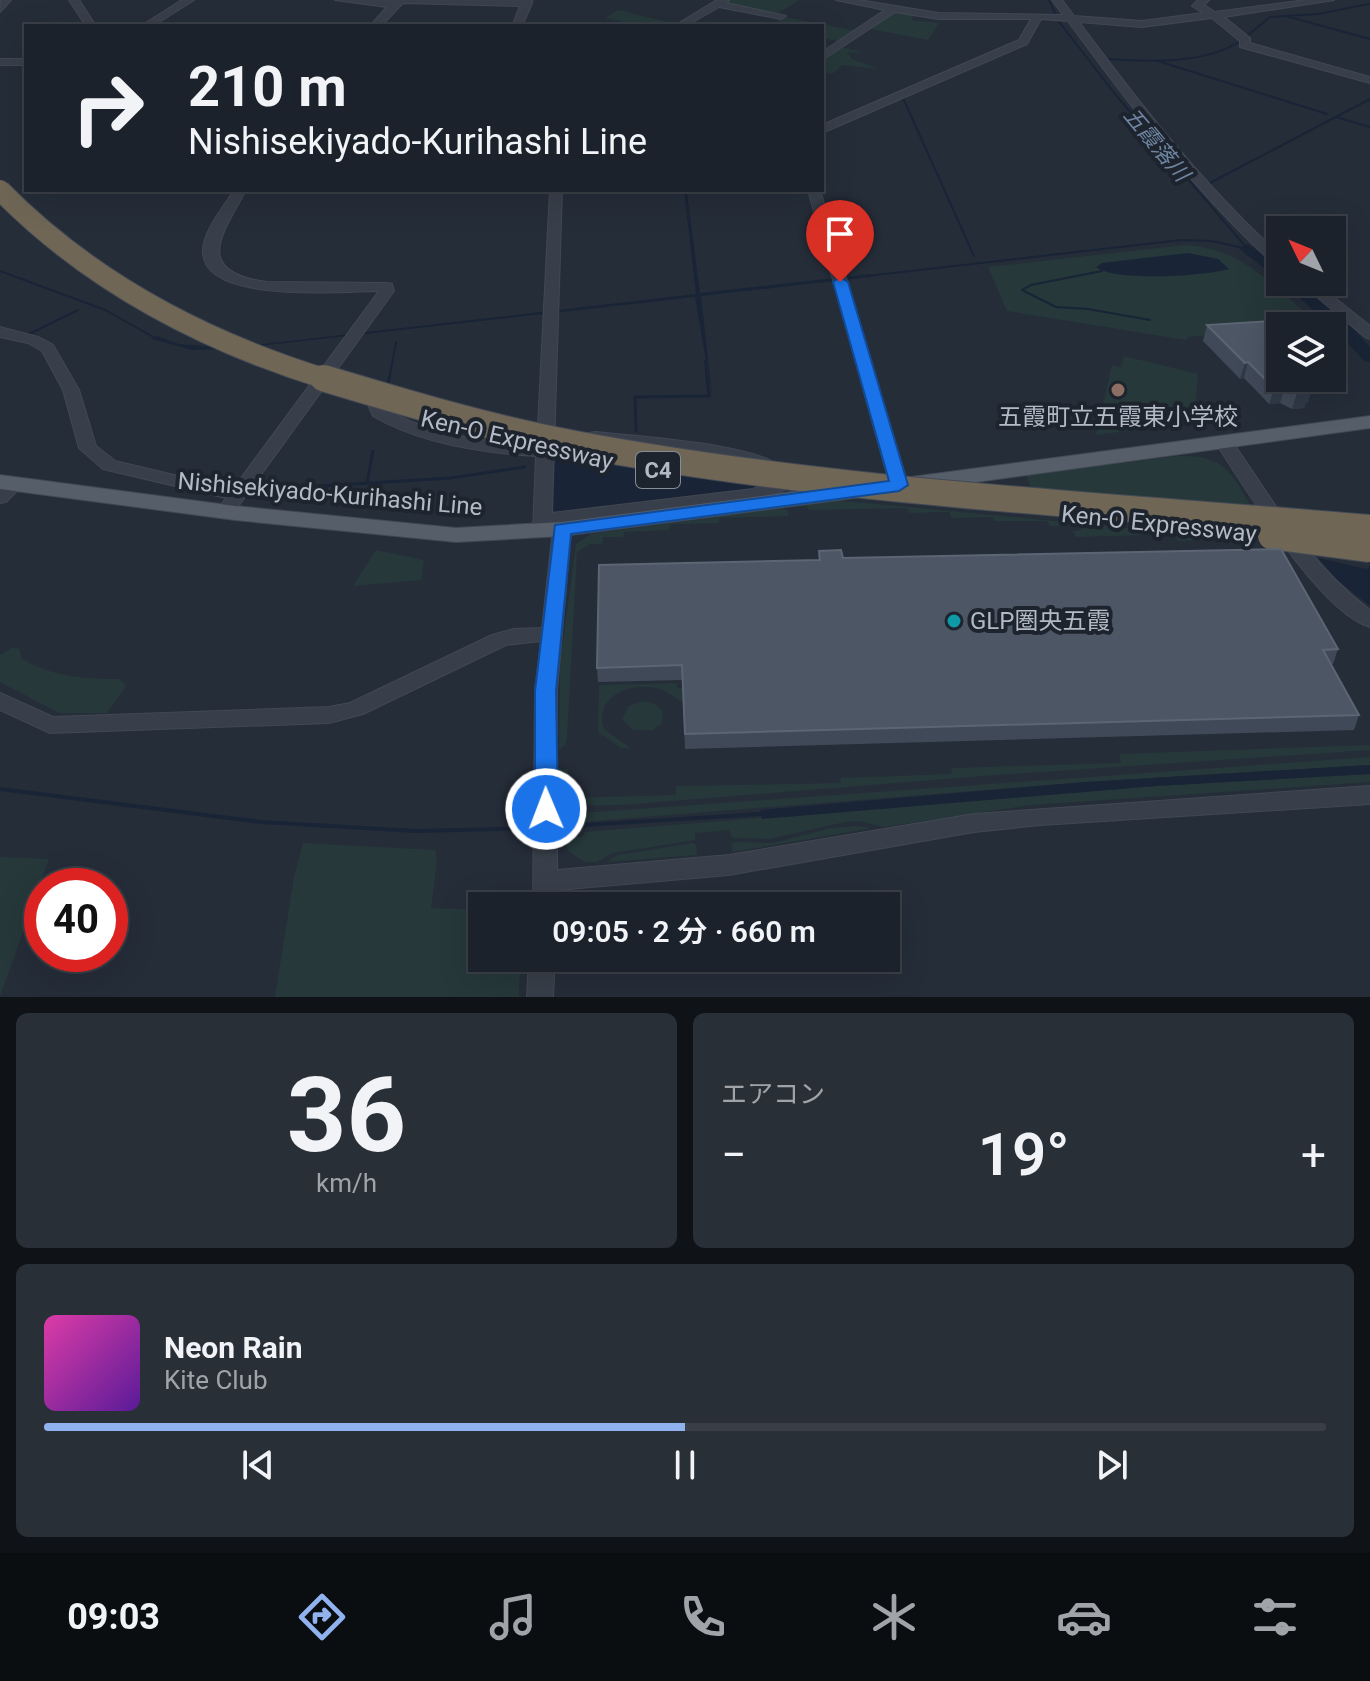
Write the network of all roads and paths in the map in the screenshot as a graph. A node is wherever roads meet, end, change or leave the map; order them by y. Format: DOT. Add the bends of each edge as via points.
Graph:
graph roads {
  1 [pos="6,0"];
  2 [pos="74,0"];
  3 [pos="189,0"];
  4 [pos="340,0"];
  5 [pos="841,0"];
  6 [pos="1057,0"];
  7 [pos="1204,0"];
  8 [pos="1329,0"];
  9 [pos="458,1"];
  10 [pos="399,2"];
  11 [pos="527,2"];
  12 [pos="722,2"];
  13 [pos="0,9"];
  14 [pos="893,9"];
  15 [pos="781,16"];
  16 [pos="1043,17"];
  17 [pos="1218,17"];
  18 [pos="1068,18"];
  19 [pos="90,24"];
  20 [pos="149,24"];
  21 [pos="377,24"];
  22 [pos="518,24"];
  23 [pos="683,24"];
  24 [pos="824,56"];
  25 [pos="0,62"];
  26 [pos="24,62"];
  27 [pos="1370,80"];
  28 [pos="824,128"];
  29 [pos="0,190"];
  30 [pos="239,192"];
  31 [pos="556,192"];
  32 [pos="815,192"];
  33 [pos="0,213"];
  34 [pos="1266,249"];
  35 [pos="1323,296"];
  36 [pos="0,332"];
  37 [pos="1370,334"];
  38 [pos="323,376"];
  39 [pos="1370,422"];
  40 [pos="1224,442"];
  41 [pos="544,445"];
  42 [pos="787,480"];
  43 [pos="898,480"];
  44 [pos="5,488"];
  45 [pos="230,503"];
  46 [pos="1175,515"];
  47 [pos="548,527"];
  48 [pos="1370,528"];
  49 [pos="1370,538"];
  50 [pos="1370,549"];
  51 [pos="1370,620"];
  52 [pos="552,634"];
  53 [pos="0,701"];
  54 [pos="1370,795"];
  55 [pos="545,892"];
  56 [pos="558,892"];
  57 [pos="541,972"];
  58 [pos="540,997"];
  1 -- 13 [label="street"];
  2 -- 19 [label="street"];
  3 -- 20 [label="street"];
  4 -- 10 [label="street"];
  5 -- 14 [label="street"];
  6 -- 18 [label="street"];
  7 -- 17 [label="street" via="1197,6"];
  8 -- 17 [label="street"];
  9 -- 10 [label="street"];
  9 -- 11 [label="street"];
  10 -- 21 [label="street"];
  11 -- 22 [label="street"];
  12 -- 15 [label="street"];
  12 -- 23 [label="street"];
  14 -- 16 [label="street" via="938,16"];
  14 -- 24 [label="street"];
  16 -- 18 [label="street"];
  16 -- 28 [label="street" via="1023,42"];
  17 -- 18 [label="street" via="1142,24"];
  17 -- 27 [label="street" via="1246,40 1244,45"];
  18 -- 34 [label="street" via="1133,102"];
  25 -- 26 [label="street"];
  29 -- 48 [label="highway, Ken-O Expressway / C4, bridge" via="74,259 139,300 278,363 424,410 705,467 1095,507"];
  30 -- 38 [label="street" via="212,242 210,253 217,268 251,285 387,287"];
  31 -- 41 [label="street"];
  32 -- 43 [label="street"];
  33 -- 50 [label="highway, Ken-O Expressway / C4, bridge" via="89,285 204,345 340,396 500,440 716,479"];
  35 -- 37 [label="street"];
  36 -- 45 [label="street" via="48,348 71,390 88,448 109,465"];
  38 -- 41 [label="street" via="368,386 379,412 400,423 506,450"];
  38 -- 45 [label="street"];
  39 -- 40 [label="main road, Nishisekiyado-Kurihashi Line"];
  40 -- 43 [label="main road, Nishisekiyado-Kurihashi Line"];
  40 -- 51 [label="street" via="1297,554"];
  41 -- 42 [label="street" via="588,436 746,455 766,462"];
  41 -- 47 [label="street"];
  42 -- 43 [label="street" via="811,475"];
  42 -- 47 [label="street" via="753,494"];
  43 -- 47 [label="main road, Nishisekiyado-Kurihashi Line"];
  44 -- 45 [label="main road, Nishisekiyado-Kurihashi Line"];
  45 -- 47 [label="main road, Nishisekiyado-Kurihashi Line" via="428,534 486,535"];
  46 -- 49 [label="highway, Ken-O Expressway, bridge"];
  47 -- 52 [label="street"];
  52 -- 53 [label="street" via="499,640 355,709 329,715 50,725"];
  52 -- 55 [label="street" via="545,701"];
  54 -- 56 [label="street" via="974,823"];
  57 -- 58 [label="street"];
}
